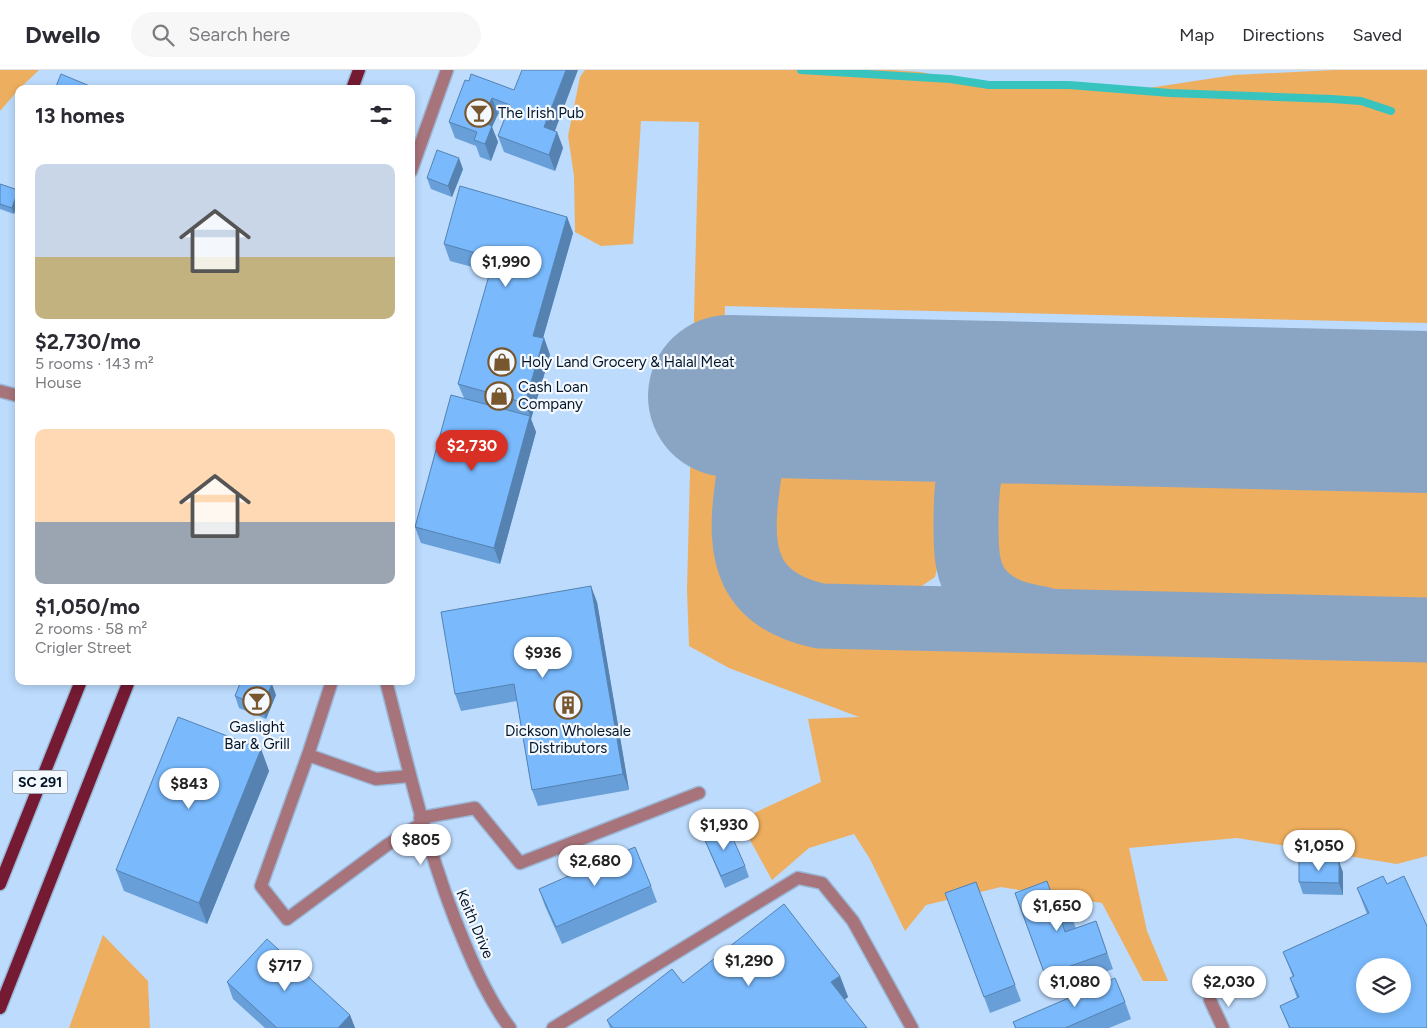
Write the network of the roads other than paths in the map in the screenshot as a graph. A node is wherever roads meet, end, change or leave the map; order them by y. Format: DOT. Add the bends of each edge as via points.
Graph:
graph roads {
  1 [pos="359,70"];
  2 [pos="447,70"];
  3 [pos="353,85"];
  4 [pos="415,160"];
  5 [pos="0,392"];
  6 [pos="15,395"];
  7 [pos="79,685"];
  8 [pos="127,685"];
  9 [pos="331,685"];
  10 [pos="387,685"];
  11 [pos="308,755"];
  12 [pos="410,776"];
  13 [pos="699,793"];
  14 [pos="421,821"];
  15 [pos="0,884"];
  16 [pos="1210,1000"];
  17 [pos="0,1008"];
  18 [pos="510,1028"];
  19 [pos="553,1028"];
  20 [pos="912,1028"];
  21 [pos="1223,1028"];
  1 -- 3 [label="main road"];
  2 -- 4 [label="street"];
  5 -- 6 [label="street"];
  7 -- 15 [label="main road, SC 291"];
  8 -- 17 [label="main road, SC 291"];
  9 -- 11 [label="street"];
  10 -- 12 [label="street, Keith Drive"];
  11 -- 12 [label="street" via="376,779"];
  11 -- 14 [label="street" via="261,886 286,919"];
  12 -- 14 [label="street, Keith Drive"];
  13 -- 14 [label="street" via="520,863 475,808"];
  14 -- 18 [label="street, Keith Drive" via="448,904 489,996"];
  16 -- 21 [label="street"];
  19 -- 20 [label="street" via="798,878 822,883 853,921"];
}
